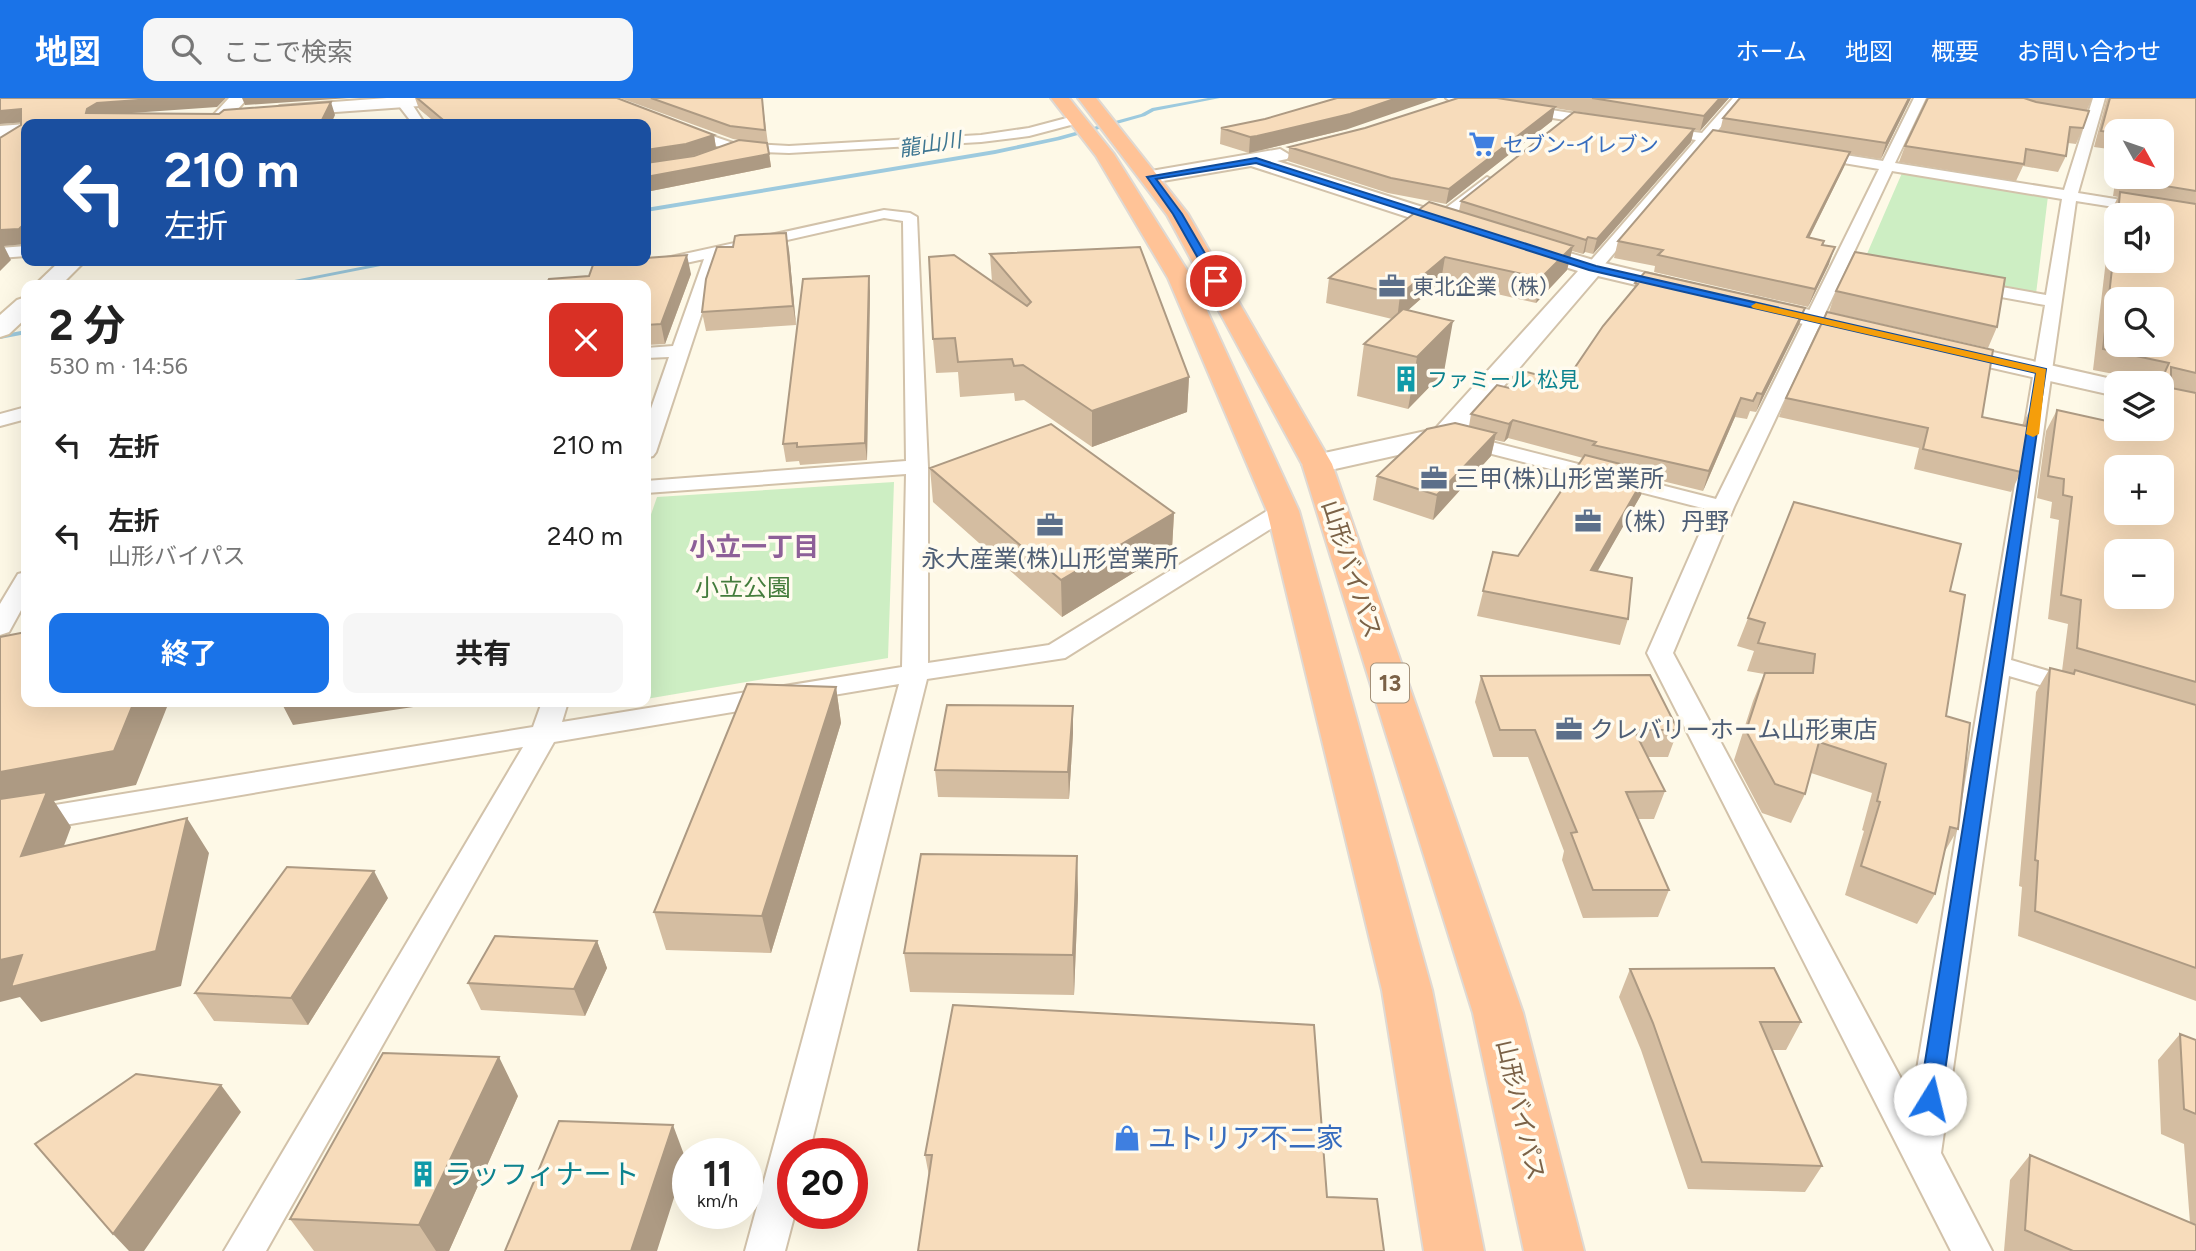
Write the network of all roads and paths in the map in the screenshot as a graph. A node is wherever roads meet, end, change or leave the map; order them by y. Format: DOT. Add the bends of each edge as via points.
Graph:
graph roads {
  1 [pos="239,98"];
  2 [pos="461,98"];
  3 [pos="1060,98"];
  4 [pos="1087,98"];
  5 [pos="1739,98"];
  6 [pos="1920,98"];
  7 [pos="402,100"];
  8 [pos="1457,102"];
  9 [pos="2090,113"];
  10 [pos="211,119"];
  11 [pos="415,119"];
  12 [pos="1078,119"];
  13 [pos="1623,125"];
  14 [pos="672,126"];
  15 [pos="1650,129"];
  16 [pos="21,132"];
  17 [pos="4,138"];
  18 [pos="1706,138"];
  19 [pos="1758,146"];
  20 [pos="740,147"];
  21 [pos="1293,151"];
  22 [pos="1797,152"];
  23 [pos="715,155"];
  24 [pos="1256,161"];
  25 [pos="1129,162"];
  26 [pos="1889,166"];
  27 [pos="1503,168"];
  28 [pos="2070,195"];
  29 [pos="2196,216"];
  30 [pos="1439,220"];
  31 [pos="21,251"];
  32 [pos="714,252"];
  33 [pos="0,253"];
  34 [pos="651,265"];
  35 [pos="68,266"];
  36 [pos="647,266"];
  37 [pos="637,268"];
  38 [pos="1593,268"];
  39 [pos="52,280"];
  40 [pos="1946,282"];
  41 [pos="1710,295"];
  42 [pos="1736,301"];
  43 [pos="2052,301"];
  44 [pos="1814,320"];
  45 [pos="1894,338"];
  46 [pos="1921,344"];
  47 [pos="682,351"];
  48 [pos="651,353"];
  49 [pos="2042,371"];
  50 [pos="2104,385"];
  51 [pos="21,414"];
  52 [pos="0,420"];
  53 [pos="1445,436"];
  54 [pos="651,438"];
  55 [pos="1317,464"];
  56 [pos="917,467"];
  57 [pos="651,487"];
  58 [pos="1723,507"];
  59 [pos="1283,511"];
  60 [pos="21,588"];
  61 [pos="21,625"];
  62 [pos="0,627"];
  63 [pos="1998,665"];
  64 [pos="915,673"];
  65 [pos="2104,696"];
  66 [pos="553,707"];
  67 [pos="544,736"];
  68 [pos="0,825"];
  69 [pos="1922,1153"];
  70 [pos="244,1251"];
  71 [pos="765,1251"];
  72 [pos="1454,1251"];
  73 [pos="1554,1251"];
  74 [pos="1972,1251"];
  1 -- 10 [label="street"];
  2 -- 7 [label="street"];
  3 -- 12 [label="highway, 山形バイパス / 13"];
  4 -- 25 [label="highway, 山形バイパス / 13" via="1104,116"];
  5 -- 18 [label="lane"];
  6 -- 26 [label="lane"];
  7 -- 10 [label="street"];
  7 -- 11 [label="lane"];
  8 -- 13 [label="lane" via="1562,121"];
  9 -- 28 [label="lane"];
  12 -- 20 [label="lane" via="1001,138 802,149"];
  12 -- 25 [label="highway, 山形バイパス / 13"];
  14 -- 20 [label="lane"];
  15 -- 18 [label="lane"];
  16 -- 17 [label="street"];
  18 -- 19 [label="lane"];
  18 -- 38 [label="lane"];
  20 -- 23 [label="lane"];
  21 -- 24 [label="street"];
  22 -- 26 [label="lane"];
  24 -- 25 [label="street"];
  24 -- 30 [label="street"];
  25 -- 55 [label="highway, 山形バイパス / 13" via="1178,214"];
  25 -- 59 [label="highway, 山形バイパス / 13" via="1142,212 1180,278"];
  26 -- 28 [label="lane"];
  26 -- 44 [label="lane" via="1847,264"];
  27 -- 30 [label="lane"];
  28 -- 29 [label="lane"];
  28 -- 43 [label="lane"];
  30 -- 38 [label="street"];
  31 -- 33 [label="lane"];
  32 -- 34 [label="lane"];
  32 -- 47 [label="lane"];
  32 -- 56 [label="lane" via="884,214 910,217"];
  35 -- 39 [label="street"];
  36 -- 37 [label="lane"];
  38 -- 41 [label="street"];
  38 -- 53 [label="street"];
  40 -- 43 [label="lane"];
  42 -- 44 [label="street"];
  43 -- 49 [label="lane"];
  44 -- 45 [label="street"];
  44 -- 58 [label="lane"];
  46 -- 49 [label="street"];
  47 -- 48 [label="lane"];
  47 -- 54 [label="lane"];
  49 -- 50 [label="street"];
  49 -- 63 [label="lane"];
  51 -- 52 [label="lane"];
  53 -- 55 [label="street"];
  53 -- 58 [label="lane"];
  55 -- 73 [label="highway, 山形バイパス / 13" via="1498,1013"];
  56 -- 57 [label="lane"];
  56 -- 64 [label="lane"];
  58 -- 69 [label="lane" via="1660,653"];
  59 -- 64 [label="lane" via="1056,652"];
  59 -- 72 [label="highway, 山形バイパス / 13" via="1408,989"];
  60 -- 62 [label="lane"];
  61 -- 62 [label="lane"];
  63 -- 65 [label="lane"];
  63 -- 69 [label="lane"];
  64 -- 67 [label="lane"];
  64 -- 71 [label="lane"];
  66 -- 67 [label="lane"];
  67 -- 68 [label="lane"];
  67 -- 70 [label="lane"];
  69 -- 74 [label="lane"];
}
